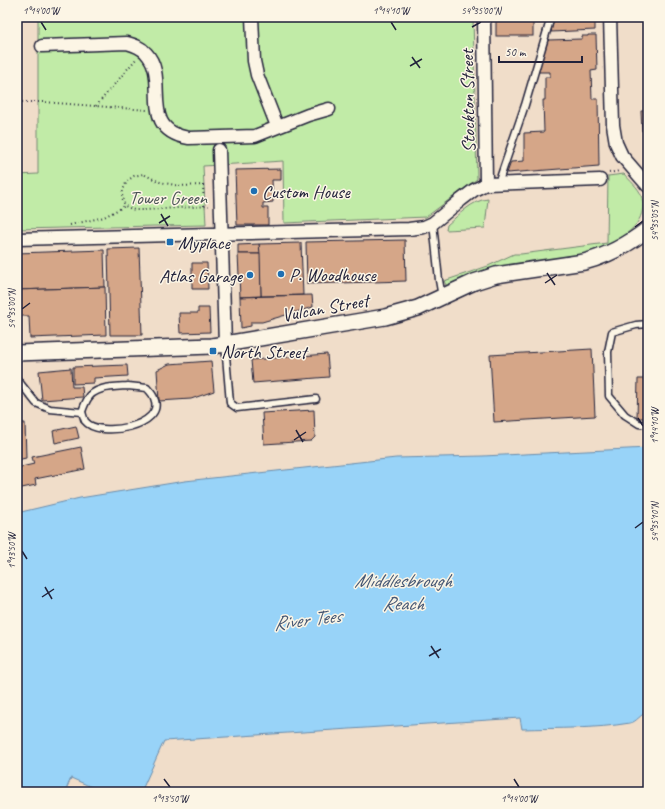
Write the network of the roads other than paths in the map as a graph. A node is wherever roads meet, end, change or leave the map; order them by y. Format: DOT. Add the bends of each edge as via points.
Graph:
graph roads {
  1 [pos="252,17"];
  2 [pos="484,17"];
  3 [pos="551,17"];
  4 [pos="610,17"];
  5 [pos="42,46"];
  6 [pos="329,109"];
  7 [pos="277,126"];
  8 [pos="219,150"];
  9 [pos="600,180"];
  10 [pos="492,184"];
  11 [pos="648,186"];
  12 [pos="433,224"];
  13 [pos="648,229"];
  14 [pos="221,234"];
  15 [pos="17,239"];
  16 [pos="442,298"];
  17 [pos="648,324"];
  18 [pos="225,344"];
  19 [pos="17,353"];
  20 [pos="17,379"];
  21 [pos="316,399"];
  22 [pos="82,412"];
  23 [pos="648,425"];
  1 -- 7 [label="street" via="257,75"];
  2 -- 10 [label="street, Stockton Street"];
  3 -- 10 [label="lane" via="525,105"];
  4 -- 11 [label="street" via="613,125 616,143 622,156"];
  5 -- 7 [label="street" via="127,43 140,47 153,63 158,110 162,121 169,131 179,136 255,136"];
  6 -- 7 [label="street"];
  8 -- 14 [label="street"];
  9 -- 10 [label="street"];
  10 -- 12 [label="street" via="465,197"];
  12 -- 14 [label="street" via="409,229"];
  12 -- 16 [label="lane"];
  13 -- 16 [label="street, Vulcan Street" via="598,258 496,275 474,282"];
  14 -- 15 [label="street"];
  14 -- 18 [label="street"];
  16 -- 18 [label="street, Vulcan Street" via="385,317"];
  17 -- 23 [label="lane" via="612,332 608,352 609,396 625,415 639,424"];
  18 -- 19 [label="street, Vulcan Street"];
  18 -- 21 [label="lane" via="230,403 237,408"];
  20 -- 22 [label="lane" via="36,403 50,409"];
  22 -- 22 [label="lane" via="87,399 95,392 107,388 147,388 155,398 156,407 152,414 134,426 100,429 86,421"];
}
